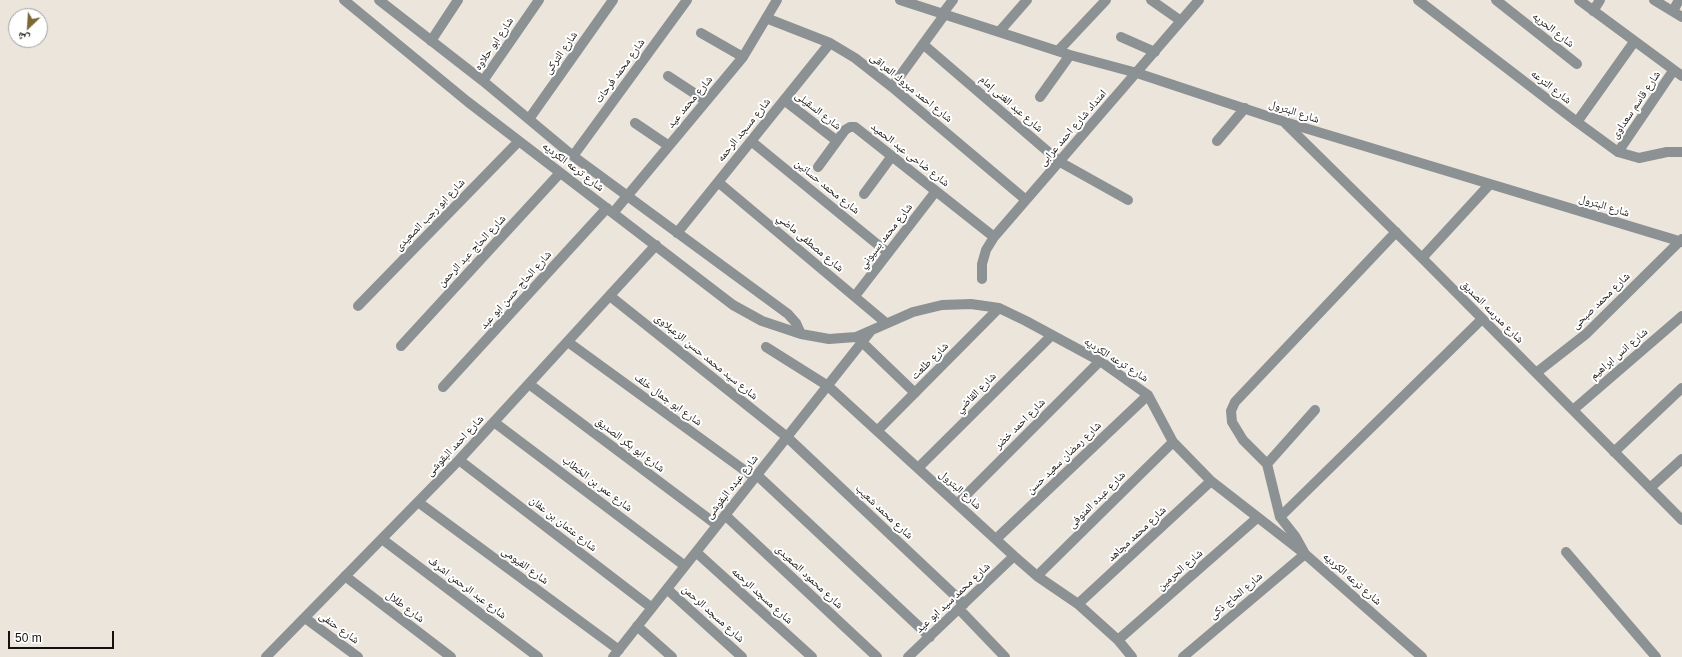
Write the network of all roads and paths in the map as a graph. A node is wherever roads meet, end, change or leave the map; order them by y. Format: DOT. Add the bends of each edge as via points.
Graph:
graph roads {
  1 [pos="344,0"];
  2 [pos="379,0"];
  3 [pos="458,0"];
  4 [pos="539,0"];
  5 [pos="613,0"];
  6 [pos="687,0"];
  7 [pos="777,0"];
  8 [pos="900,0"];
  9 [pos="953,0"];
  10 [pos="1026,0"];
  11 [pos="1106,0"];
  12 [pos="1151,0"];
  13 [pos="1199,0"];
  14 [pos="1418,0"];
  15 [pos="1496,0"];
  16 [pos="1579,0"];
  17 [pos="1600,0"];
  18 [pos="1654,0"];
  19 [pos="1679,0"];
  20 [pos="391,3"];
  21 [pos="1593,11"];
  22 [pos="1673,11"];
  23 [pos="944,14"];
  24 [pos="1682,17"];
  25 [pos="766,18"];
  26 [pos="1181,21"];
  27 [pos="1000,32"];
  28 [pos="701,33"];
  29 [pos="1121,37"];
  30 [pos="431,40"];
  31 [pos="1634,42"];
  32 [pos="830,43"];
  33 [pos="924,45"];
  34 [pos="1058,51"];
  35 [pos="1155,52"];
  36 [pos="1070,54"];
  37 [pos="743,57"];
  38 [pos="1577,64"];
  39 [pos="1137,73"];
  40 [pos="1678,74"];
  41 [pos="668,76"];
  42 [pos="483,81"];
  43 [pos="892,87"];
  44 [pos="1040,98"];
  45 [pos="784,100"];
  46 [pos="706,101"];
  47 [pos="1245,108"];
  48 [pos="529,119"];
  49 [pos="1284,122"];
  50 [pos="1577,122"];
  51 [pos="635,123"];
  52 [pos="519,141"];
  53 [pos="751,141"];
  54 [pos="1217,141"];
  55 [pos="837,142"];
  56 [pos="668,146"];
  57 [pos="1618,152"];
  58 [pos="1682,152"];
  59 [pos="573,156"];
  60 [pos="892,156"];
  61 [pos="1060,162"];
  62 [pos="818,166"];
  63 [pos="560,173"];
  64 [pos="718,182"];
  65 [pos="1490,184"];
  66 [pos="936,191"];
  67 [pos="864,194"];
  68 [pos="627,196"];
  69 [pos="1026,200"];
  70 [pos="1128,200"];
  71 [pos="610,210"];
  72 [pos="1396,232"];
  73 [pos="677,233"];
  74 [pos="994,237"];
  75 [pos="1681,241"];
  76 [pos="656,246"];
  77 [pos="888,253"];
  78 [pos="1422,258"];
  79 [pos="982,279"];
  80 [pos="610,296"];
  81 [pos="855,296"];
  82 [pos="358,306"];
  83 [pos="999,308"];
  84 [pos="1682,316"];
  85 [pos="1482,319"];
  86 [pos="886,323"];
  87 [pos="870,332"];
  88 [pos="801,334"];
  89 [pos="1051,336"];
  90 [pos="568,342"];
  91 [pos="862,342"];
  92 [pos="401,346"];
  93 [pos="766,347"];
  94 [pos="1100,361"];
  95 [pos="1536,373"];
  96 [pos="529,384"];
  97 [pos="828,386"];
  98 [pos="443,387"];
  99 [pos="1682,388"];
  100 [pos="915,393"];
  101 [pos="1148,395"];
  102 [pos="1315,410"];
  103 [pos="1573,410"];
  104 [pos="494,422"];
  105 [pos="877,431"];
  106 [pos="787,437"];
  107 [pos="1173,442"];
  108 [pos="1614,452"];
  109 [pos="1682,459"];
  110 [pos="459,460"];
  111 [pos="1267,464"];
  112 [pos="918,468"];
  113 [pos="756,477"];
  114 [pos="1211,481"];
  115 [pos="1650,488"];
  116 [pos="418,502"];
  117 [pos="957,504"];
  118 [pos="725,515"];
  119 [pos="1280,517"];
  120 [pos="1257,518"];
  121 [pos="1682,520"];
  122 [pos="718,525"];
  123 [pos="382,539"];
  124 [pos="996,539"];
  125 [pos="696,552"];
  126 [pos="1566,552"];
  127 [pos="1305,554"];
  128 [pos="1014,556"];
  129 [pos="685,566"];
  130 [pos="345,576"];
  131 [pos="1037,576"];
  132 [pos="667,589"];
  133 [pos="1078,604"];
  134 [pos="961,606"];
  135 [pos="652,608"];
  136 [pos="305,618"];
  137 [pos="638,626"];
  138 [pos="930,636"];
  139 [pos="1118,640"];
  140 [pos="616,654"];
  141 [pos="912,656"];
  142 [pos="266,657"];
  143 [pos="358,657"];
  144 [pos="451,657"];
  145 [pos="538,657"];
  146 [pos="672,657"];
  147 [pos="742,657"];
  148 [pos="812,657"];
  149 [pos="877,657"];
  150 [pos="1005,657"];
  151 [pos="1132,657"];
  152 [pos="1183,657"];
  153 [pos="1422,657"];
  154 [pos="1656,657"];
  1 -- 52 [label="street, شارع ترعه الكرديه"];
  2 -- 20 [label="street, شارع ترعه الكرديه"];
  3 -- 30 [label="street"];
  4 -- 42 [label="street, شارع ابو حلاوه"];
  5 -- 48 [label="street, شارع التركى"];
  6 -- 59 [label="street, شارع محمد فرحات"];
  7 -- 25 [label="street, شارع محمد عيد"];
  8 -- 23 [label="street, شارع البترول"];
  9 -- 23 [label="street"];
  10 -- 27 [label="street"];
  11 -- 34 [label="street"];
  12 -- 26 [label="street"];
  13 -- 26 [label="street, امتداد شارع احمد عرابى"];
  14 -- 50 [label="street, شارع الترعه"];
  15 -- 38 [label="street, شارع الحريه"];
  16 -- 21 [label="street"];
  17 -- 21 [label="street"];
  18 -- 22 [label="street"];
  19 -- 22 [label="street"];
  20 -- 30 [label="street, شارع ترعه الكرديه"];
  21 -- 31 [label="street"];
  22 -- 24 [label="street"];
  23 -- 27 [label="street, شارع البترول"];
  23 -- 33 [label="street"];
  25 -- 32 [label="street, شارع احمد مبروك العراقى"];
  25 -- 37 [label="street, شارع محمد عيد"];
  26 -- 35 [label="street, امتداد شارع احمد عرابى"];
  27 -- 34 [label="street, شارع البترول"];
  28 -- 37 [label="street"];
  29 -- 35 [label="street"];
  30 -- 42 [label="street, شارع ترعه الكرديه"];
  31 -- 40 [label="street"];
  31 -- 50 [label="street"];
  32 -- 43 [label="street, شارع احمد مبروك العراقى" via="855,58"];
  32 -- 45 [label="street, شارع مسجد الرحمه"];
  33 -- 43 [label="street"];
  33 -- 61 [label="street, شارع عبد الغنى إمام"];
  34 -- 36 [label="street, شارع البترول"];
  35 -- 39 [label="street, امتداد شارع احمد عرابى"];
  36 -- 39 [label="street, شارع البترول"];
  36 -- 44 [label="street"];
  37 -- 46 [label="street, شارع محمد عيد"];
  39 -- 47 [label="street, شارع البترول"];
  39 -- 61 [label="street, امتداد شارع احمد عرابى"];
  40 -- 57 [label="street, شارع قاسم سعداوى"];
  41 -- 46 [label="street"];
  42 -- 48 [label="street, شارع ترعه الكرديه"];
  43 -- 69 [label="street, شارع احمد مبروك العراقى"];
  45 -- 53 [label="street, شارع مسجد الرحمه"];
  45 -- 55 [label="street, شارع السقيلى"];
  46 -- 56 [label="street, شارع محمد عيد"];
  47 -- 49 [label="street, شارع البترول"];
  47 -- 54 [label="street"];
  48 -- 59 [label="street, شارع ترعه الكرديه"];
  49 -- 65 [label="street, شارع البترول"];
  49 -- 72 [label="street, شارع مدرسه الصديق"];
  50 -- 57 [label="street, شارع الترعه"];
  51 -- 56 [label="street"];
  52 -- 63 [label="street, شارع ترعه الكرديه"];
  52 -- 82 [label="street, شارع ابو رجب الصعيدى"];
  53 -- 64 [label="street, شارع مسجد الرحمه"];
  53 -- 77 [label="street, شارع محمد حسانين"];
  55 -- 60 [label="street, شارع ضاحى عبد الحميد" via="845,130 853,127"];
  55 -- 62 [label="street, شارع ضاحى عبد الحميد"];
  56 -- 68 [label="street, شارع محمد عيد"];
  57 -- 58 [label="street, شارع الترعه" via="1639,158 1667,152"];
  59 -- 68 [label="street, شارع ترعه الكرديه"];
  60 -- 66 [label="street, شارع ضاحى عبد الحميد"];
  60 -- 67 [label="street"];
  61 -- 69 [label="street, امتداد شارع احمد عرابى"];
  61 -- 70 [label="street, شارع عبد الغنى إمام"];
  63 -- 71 [label="street, شارع ترعه الكرديه"];
  63 -- 92 [label="street, شارع الحاج عبد الرحمن"];
  64 -- 73 [label="street, شارع مسجد الرحمه"];
  64 -- 81 [label="street, شارع مصطفى ماضي"];
  65 -- 75 [label="street, شارع البترول"];
  65 -- 78 [label="street"];
  66 -- 74 [label="street, شارع ضاحى عبد الحميد"];
  66 -- 77 [label="street, شارع محمد بسيوني"];
  68 -- 71 [label="street, شارع محمد عيد"];
  68 -- 73 [label="street, شارع ترعه الكرديه"];
  69 -- 74 [label="street, امتداد شارع احمد عرابى"];
  71 -- 76 [label="street, شارع ترعه الكرديه"];
  71 -- 98 [label="street, شارع الحاج حسن ابو عبد"];
  72 -- 78 [label="street, شارع مدرسه الصديق"];
  72 -- 111 [label="street" via="1235,402 1231,411 1232,422 1243,440"];
  73 -- 88 [label="street, شارع ترعه الكرديه" via="788,314"];
  74 -- 79 [label="street, امتداد شارع احمد عرابى" via="986,250 982,264"];
  75 -- 95 [label="street, شارع محمد صبحى" via="1586,334"];
  76 -- 80 [label="street, شارع احمد البقوشى"];
  76 -- 88 [label="street, شارع ترعه الكرديه" via="733,305 762,321"];
  77 -- 81 [label="street, شارع محمد بسيوني"];
  78 -- 85 [label="street, شارع مدرسه الصديق"];
  80 -- 90 [label="street, شارع احمد البقوشى"];
  80 -- 106 [label="street, شارع سيد محمد حسن الزعبلاوى"];
  81 -- 86 [label="street, شارع مصطفى ماضي"];
  83 -- 86 [label="street, شارع ترعه الكرديه" via="971,304 942,305 913,312"];
  83 -- 89 [label="street, شارع ترعه الكرديه"];
  83 -- 100 [label="street, شارع طلعت"];
  84 -- 103 [label="street, شارع انس ابراهيم"];
  85 -- 95 [label="street, شارع مدرسه الصديق"];
  85 -- 119 [label="street"];
  86 -- 87 [label="street, شارع ترعه الكرديه"];
  87 -- 88 [label="street, شارع ترعه الكرديه" via="856,337 830,339"];
  87 -- 91 [label="street, شارع عبده البقوشى"];
  89 -- 94 [label="street, شارع ترعه الكرديه"];
  89 -- 112 [label="street, شارع القاضي"];
  90 -- 96 [label="street, شارع احمد البقوشى"];
  90 -- 113 [label="street, شارع ابو جمال خلف"];
  91 -- 97 [label="street, شارع عبده البقوشى"];
  91 -- 100 [label="street"];
  93 -- 97 [label="street, شارع البترول"];
  94 -- 101 [label="street, شارع ترعه الكرديه"];
  94 -- 117 [label="street, شارع احمد خضر"];
  95 -- 103 [label="street, شارع مدرسه الصديق"];
  96 -- 104 [label="street, شارع احمد البقوشى"];
  96 -- 122 [label="street, شارع ابو بكر الصديق"];
  97 -- 105 [label="street, شارع البترول"];
  97 -- 106 [label="street, شارع عبده البقوشى"];
  99 -- 108 [label="street"];
  100 -- 105 [label="street, شارع طلعت"];
  101 -- 107 [label="street, شارع ترعه الكرديه"];
  101 -- 124 [label="street, شارع رمضان سعيد حسن"];
  102 -- 111 [label="street"];
  103 -- 108 [label="street, شارع مدرسه الصديق"];
  104 -- 110 [label="street, شارع احمد البقوشى"];
  104 -- 129 [label="street, شارع عمر بن الخطاب"];
  105 -- 112 [label="street, شارع البترول"];
  106 -- 113 [label="street, شارع عبده البقوشى"];
  106 -- 134 [label="street, شارع محمد شعيب"];
  107 -- 114 [label="street, شارع ترعه الكرديه"];
  107 -- 131 [label="street, شارع عبده المنوفى"];
  108 -- 115 [label="street, شارع مدرسه الصديق"];
  109 -- 115 [label="street"];
  110 -- 116 [label="street, شارع احمد البقوشى"];
  110 -- 135 [label="street, شارع عثمان بن عفان"];
  111 -- 119 [label="street"];
  112 -- 117 [label="street, شارع البترول"];
  113 -- 118 [label="street, شارع عبده البقوشى"];
  113 -- 138 [label="street, شارع ابو جمال خلف"];
  114 -- 120 [label="street, شارع ترعه الكرديه"];
  114 -- 133 [label="street, شارع محمد مجاهد"];
  115 -- 121 [label="street, شارع مدرسه الصديق"];
  116 -- 123 [label="street, شارع احمد البقوشى"];
  116 -- 140 [label="street, شارع الفيومى"];
  117 -- 124 [label="street, شارع البترول"];
  118 -- 122 [label="street, شارع عبده البقوشى"];
  118 -- 149 [label="street, شارع محمود الصعيدى"];
  119 -- 127 [label="street" via="1296,536"];
  120 -- 127 [label="street, شارع ترعه الكرديه"];
  120 -- 139 [label="street, شارع الحرمين"];
  122 -- 125 [label="street, شارع عبده البقوشى"];
  123 -- 130 [label="street, شارع احمد البقوشى"];
  123 -- 145 [label="street, شارع عبد الرحمن اشرف"];
  124 -- 128 [label="street, شارع البترول"];
  125 -- 129 [label="street, شارع عبده البقوشى"];
  125 -- 148 [label="street, شارع مسجد الرحمه"];
  126 -- 154 [label="street"];
  127 -- 152 [label="street, شارع الحاج ذكى"];
  127 -- 153 [label="street, شارع ترعه الكرديه"];
  128 -- 131 [label="street, شارع البترول"];
  128 -- 134 [label="street, شارع محمد سيد ابو عيد"];
  129 -- 132 [label="street, شارع عبده البقوشى"];
  130 -- 136 [label="street, شارع احمد البقوشى"];
  130 -- 144 [label="street, شارع طلال"];
  131 -- 133 [label="street, شارع البترول"];
  132 -- 135 [label="street, شارع عبده البقوشى"];
  132 -- 147 [label="street, شارع مسجد الرحمن"];
  133 -- 139 [label="street, شارع البترول"];
  134 -- 138 [label="street, شارع محمد سيد ابو عيد"];
  134 -- 150 [label="street, شارع محمد شعيب"];
  135 -- 137 [label="street, شارع عبده البقوشى"];
  136 -- 142 [label="street, شارع احمد البقوشى"];
  136 -- 143 [label="street, شارع حنفى"];
  137 -- 140 [label="street, شارع عبده البقوشى"];
  137 -- 146 [label="street"];
  138 -- 141 [label="street, شارع محمد سيد ابو عيد"];
  139 -- 151 [label="street, شارع البترول"];
}
